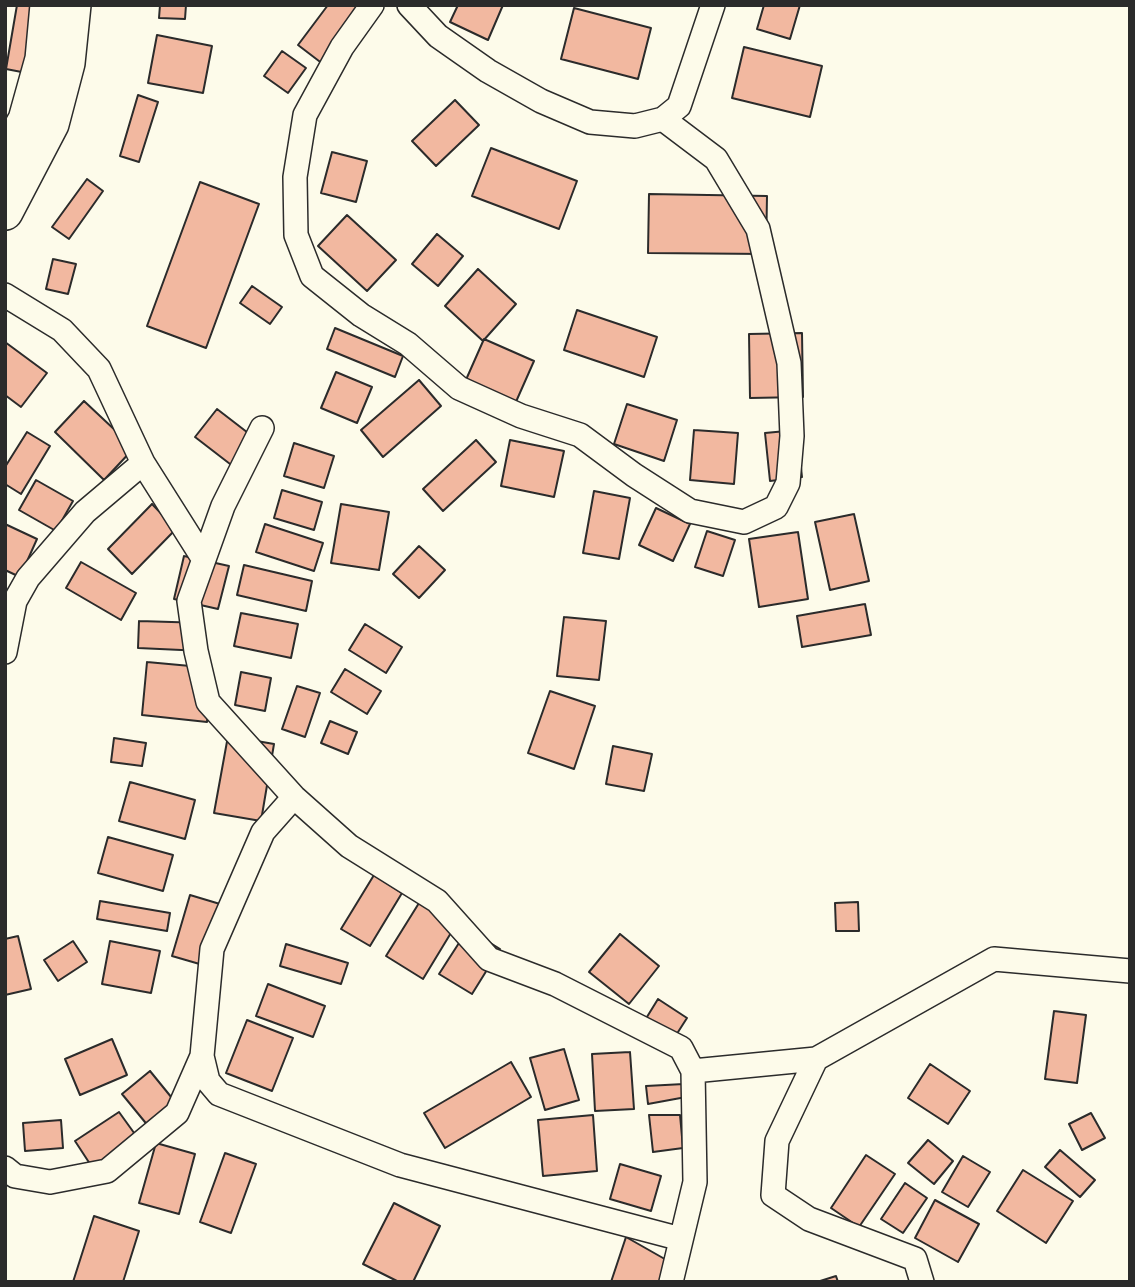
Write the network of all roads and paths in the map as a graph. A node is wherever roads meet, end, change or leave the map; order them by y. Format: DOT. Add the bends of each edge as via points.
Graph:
graph roads {
  1 [pos="48,5"];
  2 [pos="73,5"];
  3 [pos="372,5"];
  4 [pos="409,5"];
  5 [pos="713,5"];
  6 [pos="663,119"];
  7 [pos="5,158"];
  8 [pos="5,212"];
  9 [pos="5,295"];
  10 [pos="262,428"];
  11 [pos="143,463"];
  12 [pos="203,558"];
  13 [pos="5,652"];
  14 [pos="294,797"];
  15 [pos="1130,971"];
  16 [pos="202,1056"];
  17 [pos="816,1059"];
  18 [pos="693,1071"];
  19 [pos="5,1168"];
  20 [pos="681,1239"];
  21 [pos="671,1282"];
  22 [pos="922,1282"];
  1 -- 7 [label="main road" via="43,59 26,121"];
  2 -- 8 [label="main road" via="68,63 51,124"];
  3 -- 6 [label="street" via="342,47 305,116 295,177 296,235 312,276 361,315 408,344 459,388 580,436 690,511 744,522 776,507 788,483 792,436 789,363 758,229 716,159"];
  4 -- 6 [label="street" via="439,36 541,101 590,122 635,126"];
  5 -- 6 [label="street" via="679,106"];
  9 -- 11 [label="street" via="62,330 99,369"];
  10 -- 12 [label="street"];
  11 -- 12 [label="street"];
  11 -- 13 [label="street" via="85,512 28,578 15,601"];
  12 -- 14 [label="street" via="189,601 208,702"];
  14 -- 16 [label="street" via="263,832 212,949"];
  14 -- 18 [label="street" via="349,846 437,901 489,960 555,984 681,1048"];
  15 -- 17 [label="street" via="994,959"];
  16 -- 19 [label="street" via="177,1113 107,1171 50,1182 15,1176"];
  16 -- 20 [label="street" via="208,1081 219,1094 400,1165"];
  17 -- 18 [label="street"];
  17 -- 22 [label="street" via="777,1141 773,1195 809,1219 915,1259"];
  18 -- 20 [label="street" via="695,1182"];
  20 -- 21 [label="street"];
}
